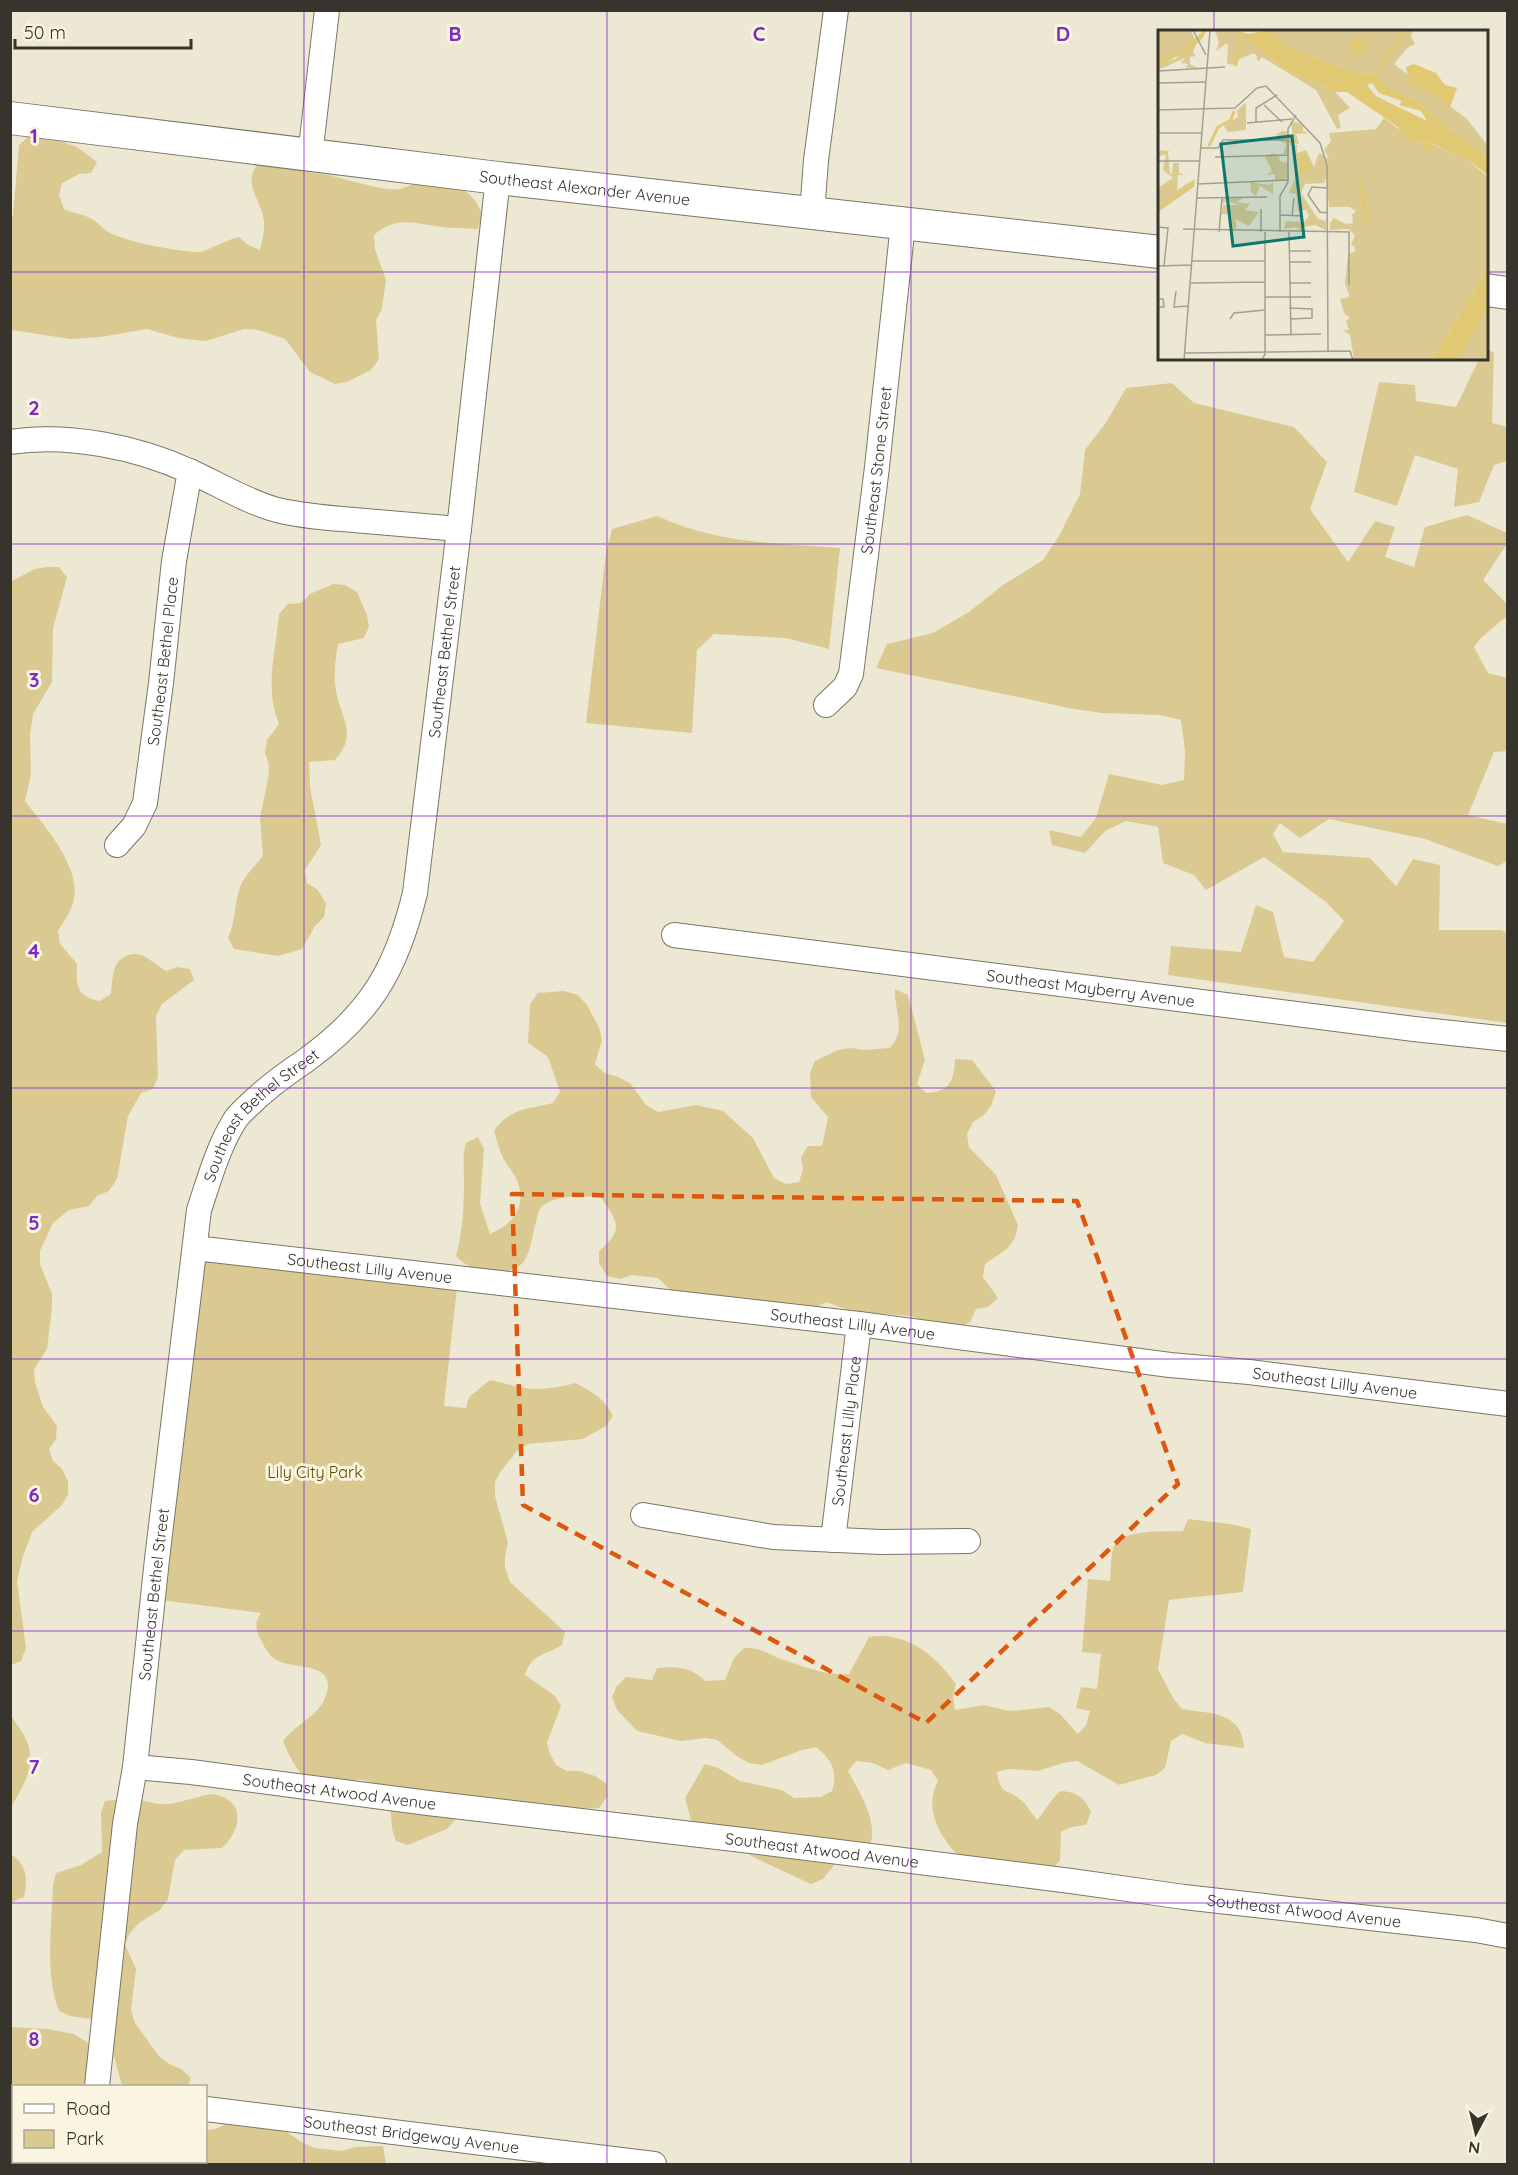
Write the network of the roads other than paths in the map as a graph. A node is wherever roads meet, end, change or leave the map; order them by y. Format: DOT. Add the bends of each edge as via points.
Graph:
graph roads {
  1 [pos="327,10"];
  2 [pos="836,10"];
  3 [pos="10,118"];
  4 [pos="310,156"];
  5 [pos="498,178"];
  6 [pos="812,214"];
  7 [pos="903,224"];
  8 [pos="1158,252"];
  9 [pos="1488,290"];
  10 [pos="1508,293"];
  11 [pos="10,442"];
  12 [pos="190,471"];
  13 [pos="459,529"];
  14 [pos="826,705"];
  15 [pos="117,845"];
  16 [pos="674,935"];
  17 [pos="1508,1039"];
  18 [pos="195,1248"];
  19 [pos="859,1324"];
  20 [pos="1508,1404"];
  21 [pos="643,1515"];
  22 [pos="833,1540"];
  23 [pos="968,1541"];
  24 [pos="135,1767"];
  25 [pos="1508,1936"];
  26 [pos="97,2085"];
  27 [pos="207,2109"];
  28 [pos="654,2164"];
  1 -- 4 [label="street"];
  2 -- 6 [label="street"];
  3 -- 4 [label="street, Southeast Alexander Avenue"];
  4 -- 5 [label="street, Southeast Alexander Avenue"];
  5 -- 6 [label="street, Southeast Alexander Avenue"];
  5 -- 13 [label="street, Southeast Bethel Street"];
  6 -- 7 [label="street, Southeast Alexander Avenue"];
  7 -- 8 [label="street, Southeast Alexander Avenue"];
  7 -- 14 [label="street, Southeast Stone Street" via="851,674 845,687"];
  9 -- 10 [label="street"];
  11 -- 12 [label="street" via="95,444 150,455"];
  12 -- 13 [label="street" via="233,493 305,516"];
  12 -- 15 [label="street, Southeast Bethel Place" via="174,561 145,803 134,826"];
  13 -- 18 [label="street, Southeast Bethel Street" via="415,893 398,952 382,984 350,1025 269,1086 235,1118 199,1210"];
  16 -- 17 [label="street, Southeast Mayberry Avenue"];
  18 -- 19 [label="street, Southeast Lilly Avenue"];
  18 -- 24 [label="street, Southeast Bethel Street"];
  19 -- 20 [label="street, Southeast Lilly Avenue"];
  19 -- 22 [label="street, Southeast Lilly Place"];
  21 -- 22 [label="street" via="773,1537"];
  22 -- 23 [label="street"];
  24 -- 25 [label="street, Southeast Atwood Avenue"];
  24 -- 26 [label="street, Southeast Bethel Street" via="125,1824"];
  27 -- 28 [label="street, Southeast Bridgeway Avenue"];
}
